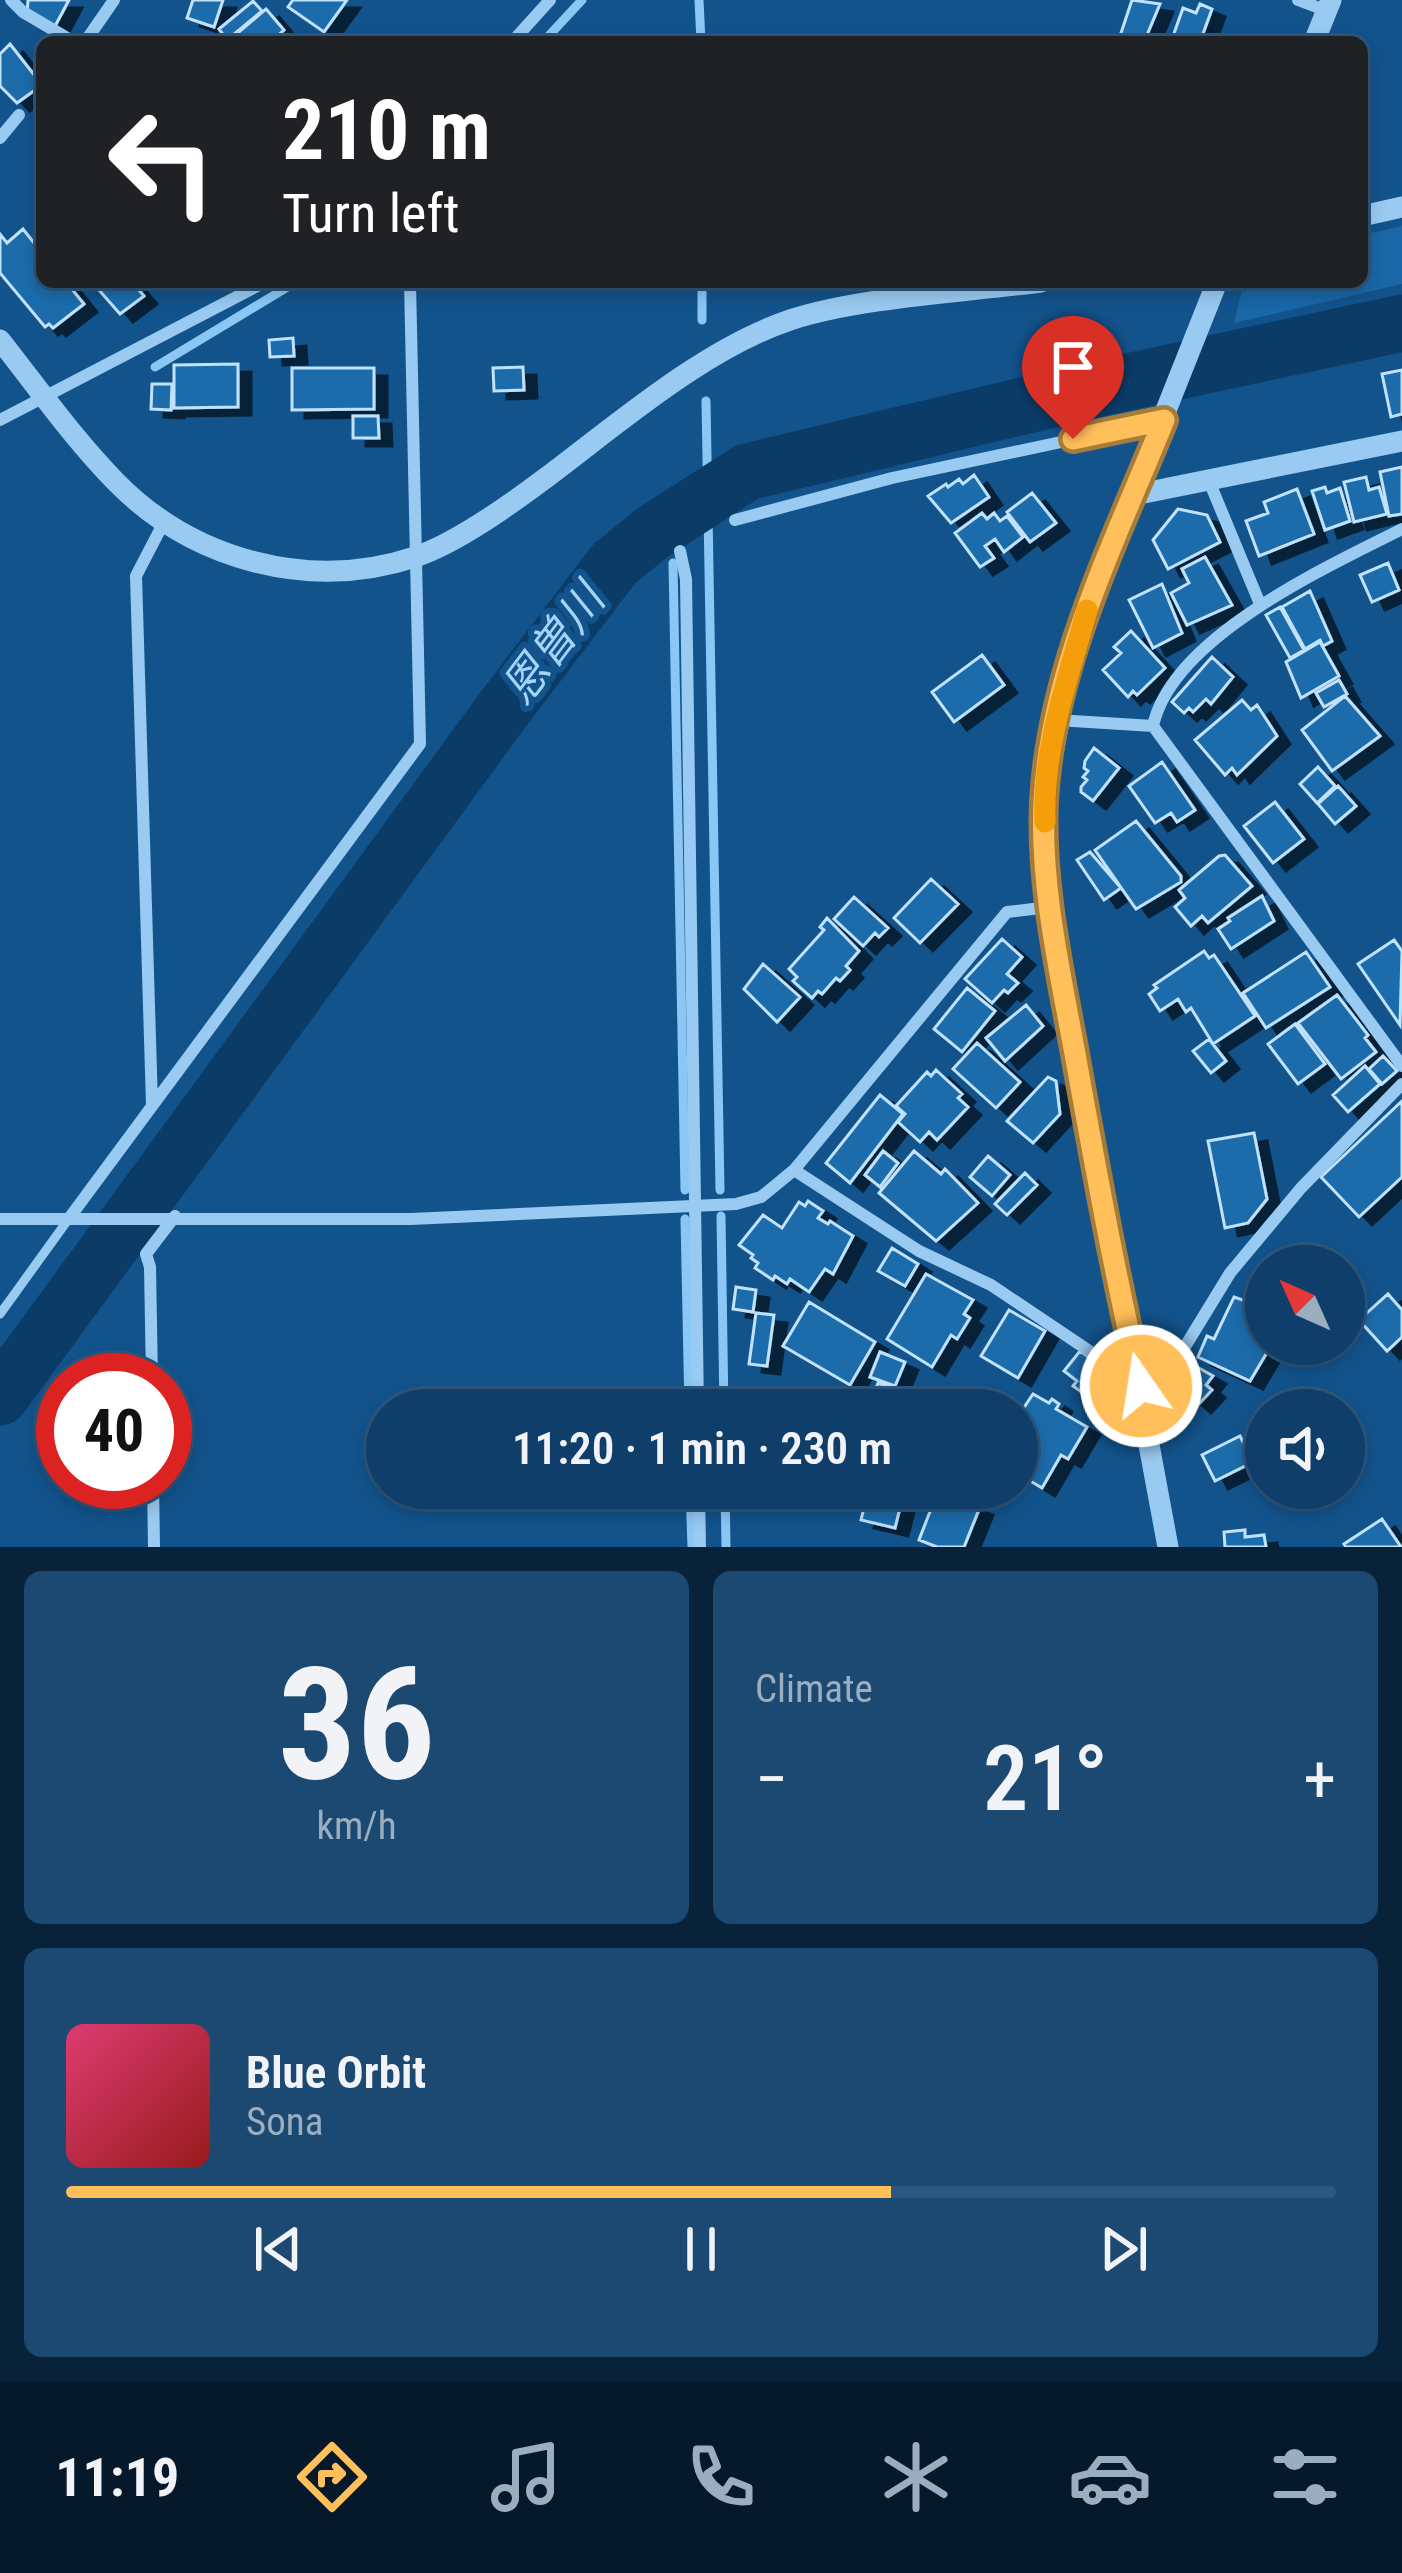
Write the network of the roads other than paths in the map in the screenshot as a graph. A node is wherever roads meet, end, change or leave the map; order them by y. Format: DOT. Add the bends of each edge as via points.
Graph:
graph roads {
  1 [pos="11,0"];
  2 [pos="114,0"];
  3 [pos="550,0"];
  4 [pos="1298,0"];
  5 [pos="1329,5"];
  6 [pos="64,36"];
  7 [pos="89,36"];
  8 [pos="517,36"];
  9 [pos="1317,36"];
  10 [pos="19,115"];
  11 [pos="0,138"];
  12 [pos="1402,207"];
  13 [pos="1368,214"];
  14 [pos="253,288"];
  15 [pos="410,288"];
  16 [pos="994,288"];
  17 [pos="1214,288"];
  18 [pos="0,340"];
  19 [pos="44,395"];
  20 [pos="1167,414"];
  21 [pos="0,420"];
  22 [pos="1402,441"];
  23 [pos="1209,481"];
  24 [pos="1134,495"];
  25 [pos="735,520"];
  26 [pos="164,522"];
  27 [pos="1402,529"];
  28 [pos="680,551"];
  29 [pos="417,556"];
  30 [pos="1260,604"];
  31 [pos="1057,721"];
  32 [pos="1153,726"];
  33 [pos="1048,907"];
  34 [pos="1402,1066"];
  35 [pos="1402,1084"];
  36 [pos="152,1106"];
  37 [pos="794,1170"];
  38 [pos="700,1205"];
  39 [pos="175,1216"];
  40 [pos="76,1217"];
  41 [pos="0,1219"];
  42 [pos="0,1314"];
  43 [pos="152,1353"];
  44 [pos="1141,1386"];
  45 [pos="698,1389"];
  46 [pos="1145,1412"];
  47 [pos="153,1509"];
  48 [pos="699,1509"];
  49 [pos="154,1547"];
  50 [pos="700,1547"];
  51 [pos="1168,1547"];
  1 -- 6 [label="street"];
  2 -- 7 [label="street"];
  3 -- 8 [label="street"];
  4 -- 5 [label="street"];
  5 -- 9 [label="street"];
  10 -- 11 [label="street"];
  12 -- 13 [label="street"];
  14 -- 19 [label="street"];
  15 -- 29 [label="street"];
  16 -- 29 [label="street" via="790,320 715,358 538,484"];
  17 -- 20 [label="street"];
  18 -- 19 [label="street"];
  19 -- 21 [label="street"];
  19 -- 26 [label="street" via="116,482"];
  20 -- 24 [label="street"];
  20 -- 25 [label="street"];
  22 -- 23 [label="street"];
  23 -- 24 [label="street"];
  23 -- 30 [label="street"];
  24 -- 31 [label="street" via="1090,599"];
  26 -- 29 [label="street" via="230,556 282,569 350,571"];
  26 -- 36 [label="street" via="136,576"];
  27 -- 30 [label="street"];
  28 -- 38 [label="street"];
  29 -- 36 [label="street" via="420,744"];
  30 -- 32 [label="street" via="1197,656 1157,707"];
  31 -- 32 [label="street"];
  31 -- 33 [label="street" via="1044,801"];
  32 -- 34 [label="street"];
  33 -- 37 [label="street" via="1007,912"];
  33 -- 44 [label="street"];
  35 -- 46 [label="street" via="1230,1274"];
  36 -- 40 [label="street"];
  37 -- 38 [label="street" via="760,1197"];
  37 -- 44 [label="street" via="919,1251 991,1285"];
  38 -- 39 [label="street" via="412,1219"];
  38 -- 45 [label="street"];
  39 -- 40 [label="street"];
  39 -- 43 [label="street" via="146,1254"];
  40 -- 41 [label="street"];
  40 -- 42 [label="lane"];
  44 -- 46 [label="street"];
  46 -- 51 [label="street"];
  47 -- 49 [label="street"];
  48 -- 50 [label="street"];
}
